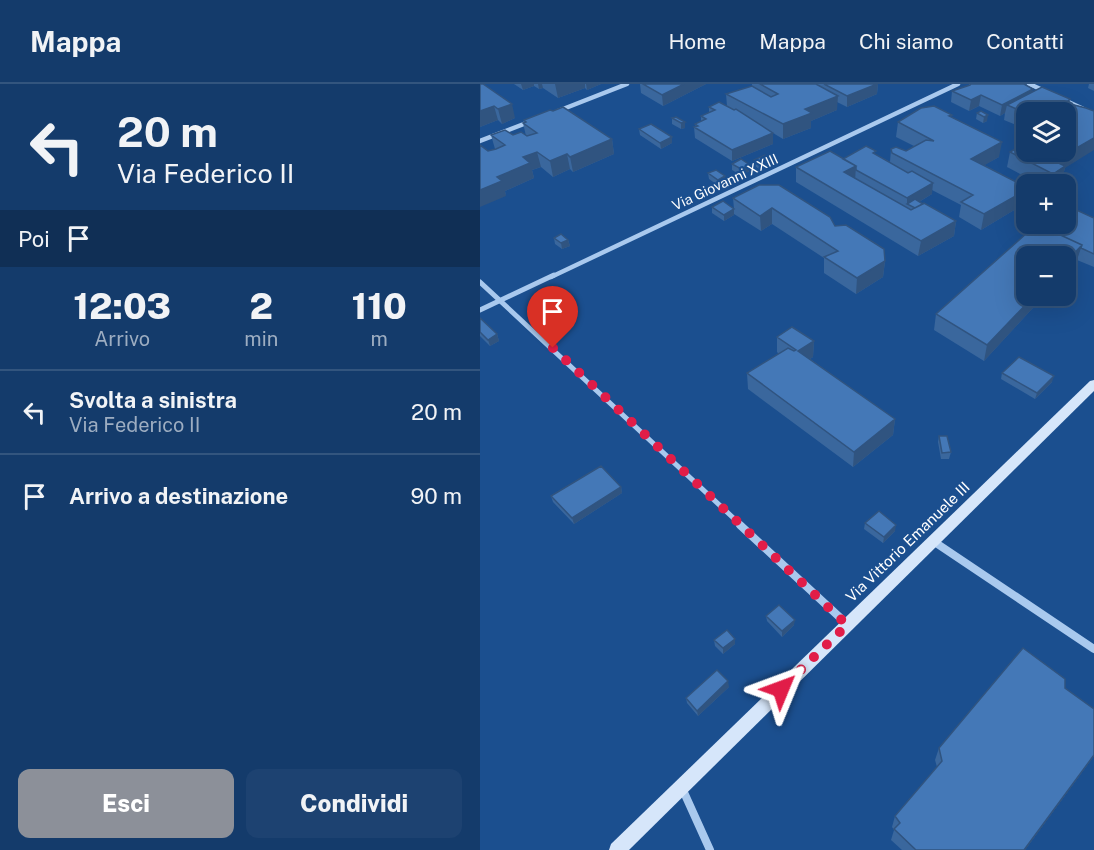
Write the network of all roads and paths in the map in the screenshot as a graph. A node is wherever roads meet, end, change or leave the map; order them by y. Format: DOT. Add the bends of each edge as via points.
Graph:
graph roads {
  1 [pos="627,84"];
  2 [pos="958,84"];
  3 [pos="1029,84"];
  4 [pos="1050,94"];
  5 [pos="1061,99"];
  6 [pos="554,112"];
  7 [pos="1094,114"];
  8 [pos="533,120"];
  9 [pos="480,141"];
  10 [pos="480,282"];
  11 [pos="501,300"];
  12 [pos="480,310"];
  13 [pos="1094,384"];
  14 [pos="933,541"];
  15 [pos="847,625"];
  16 [pos="1094,649"];
  17 [pos="682,786"];
  18 [pos="617,850"];
  19 [pos="710,850"];
  1 -- 6 [label="street"];
  2 -- 11 [label="street, Via Giovanni XXIII"];
  3 -- 4 [label="street"];
  5 -- 7 [label="street"];
  8 -- 9 [label="street"];
  10 -- 11 [label="street"];
  11 -- 12 [label="street, Via Giovanni XXIII"];
  11 -- 15 [label="street"];
  13 -- 14 [label="street, Via Vittorio Emanuele III"];
  14 -- 15 [label="street, Via Vittorio Emanuele III"];
  14 -- 16 [label="street"];
  15 -- 17 [label="street, Via Vittorio Emanuele III"];
  17 -- 18 [label="street, Via Vittorio Emanuele III"];
  17 -- 19 [label="street"];
}
